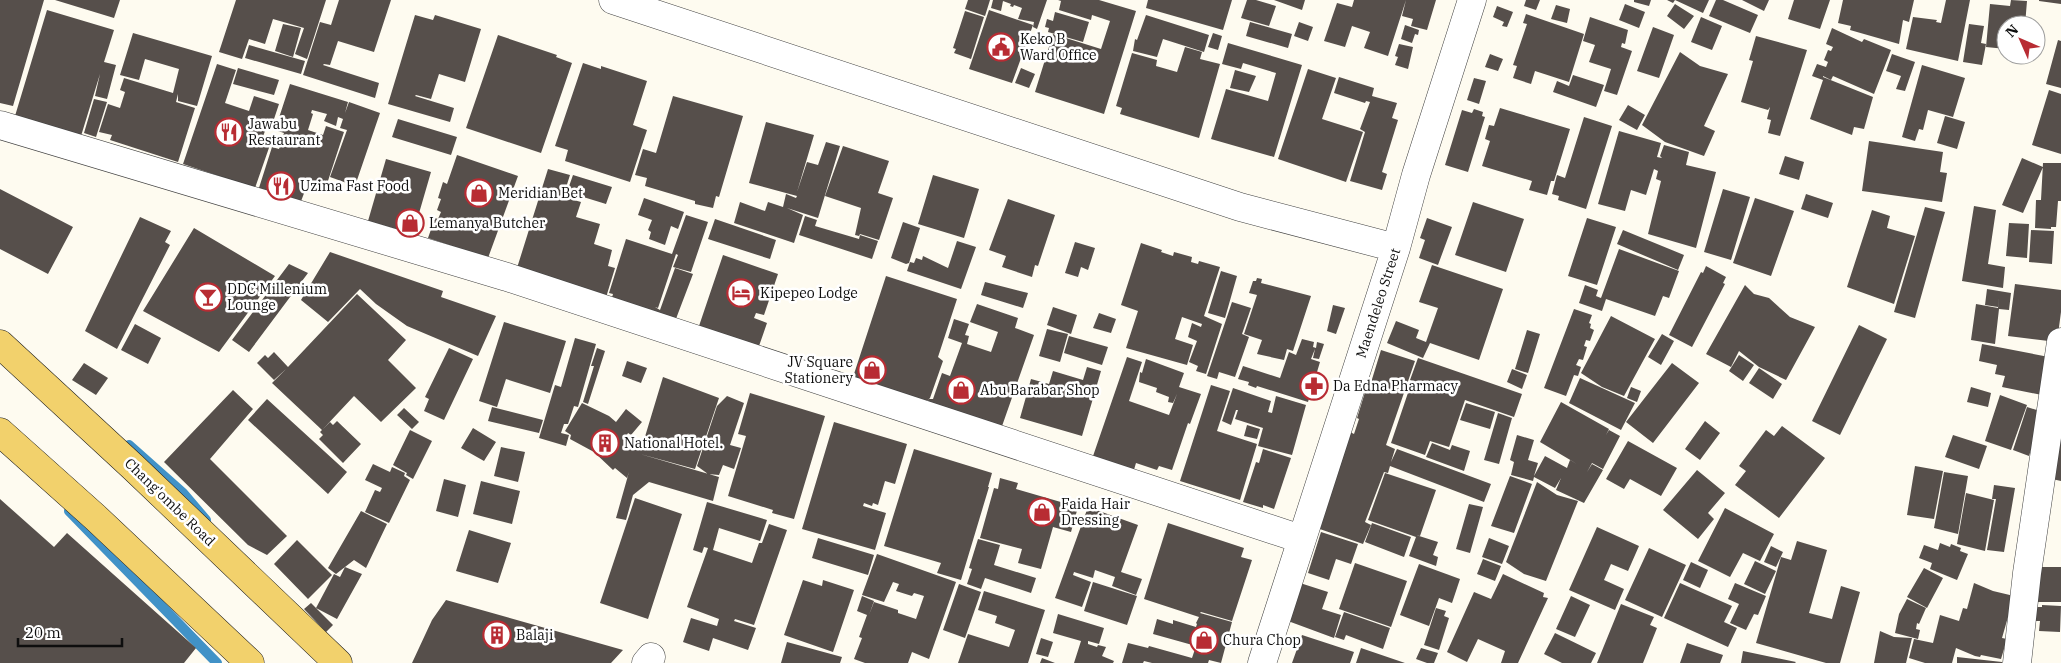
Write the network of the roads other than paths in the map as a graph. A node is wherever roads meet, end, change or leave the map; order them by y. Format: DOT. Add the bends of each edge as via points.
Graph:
graph roads {
  1 [pos="613,0"];
  2 [pos="1472,0"];
  3 [pos="0,125"];
  4 [pos="1396,248"];
  5 [pos="2061,342"];
  6 [pos="0,344"];
  7 [pos="0,432"];
  8 [pos="1301,539"];
  9 [pos="250,663"];
  10 [pos="338,663"];
  11 [pos="1262,663"];
  12 [pos="2017,663"];
  1 -- 4 [label="street" via="1240,207"];
  2 -- 4 [label="street, Maendeleo Street"];
  3 -- 8 [label="street" via="507,277"];
  4 -- 8 [label="street, Maendeleo Street"];
  5 -- 12 [label="street"];
  6 -- 10 [label="main road, Chang'ombe Road"];
  7 -- 9 [label="main road"];
  8 -- 11 [label="street, Maendeleo Street"];
}
